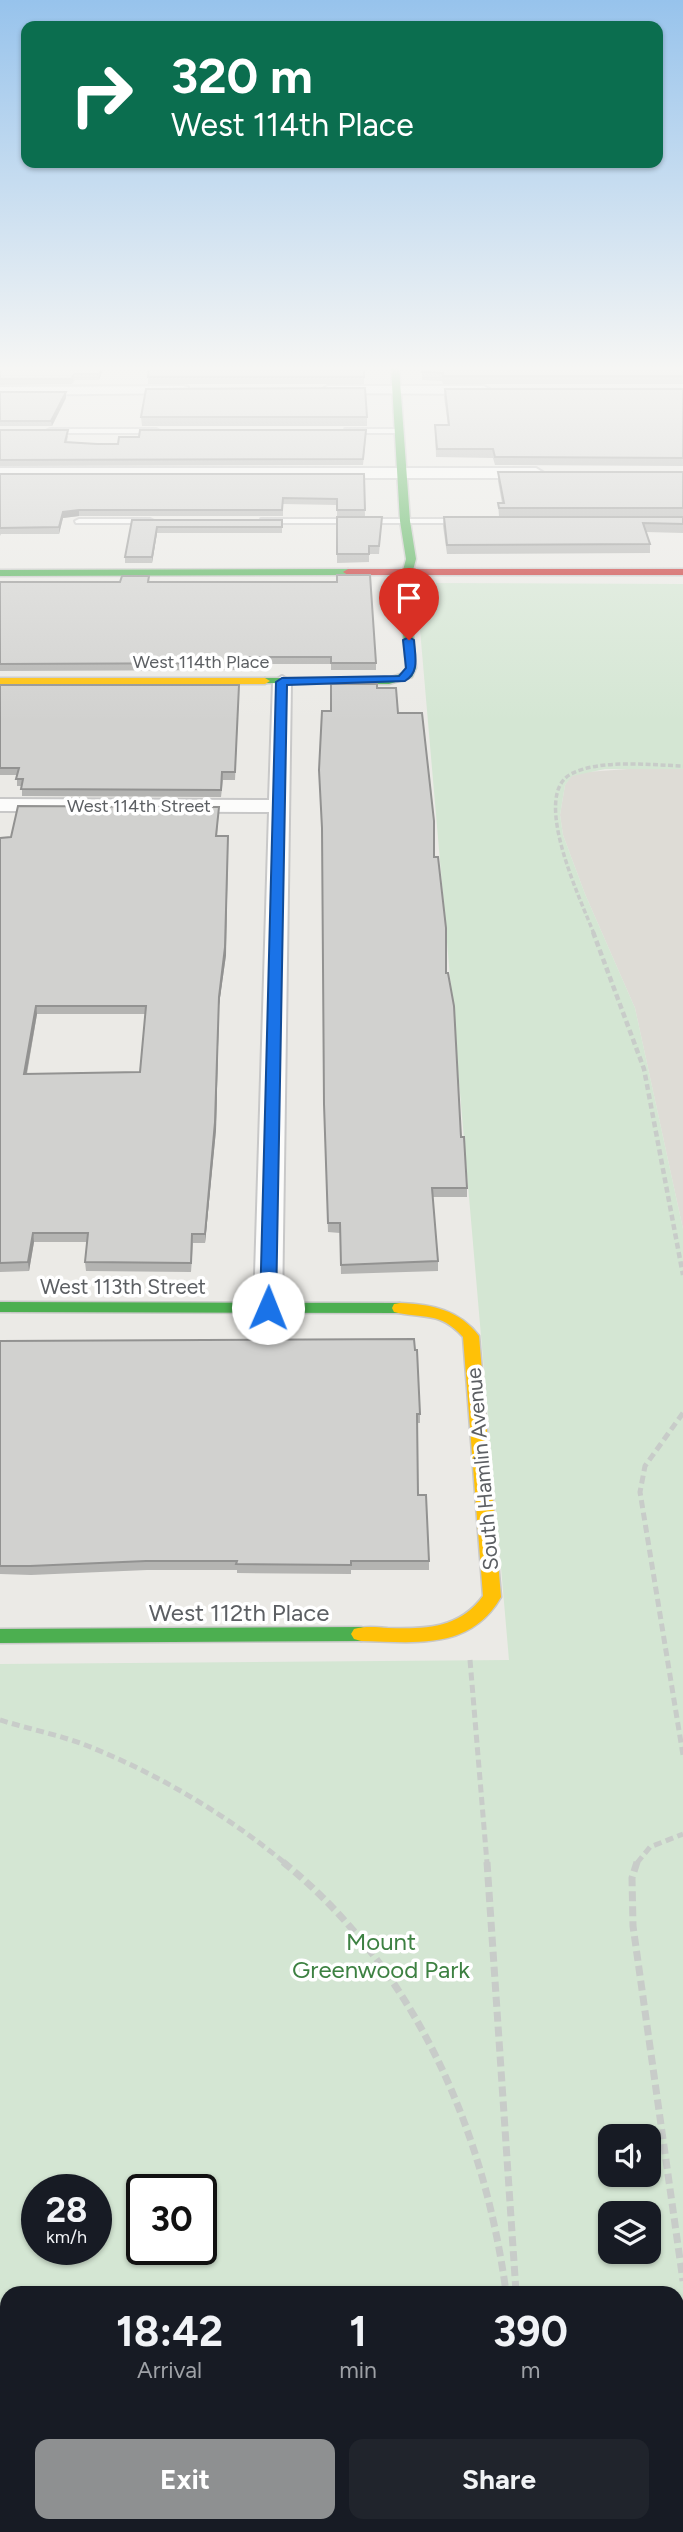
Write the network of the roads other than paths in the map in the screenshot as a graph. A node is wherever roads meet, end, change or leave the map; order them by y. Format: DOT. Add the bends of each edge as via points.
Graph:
graph roads {
  1 [pos="402,485"];
  2 [pos="79,521"];
  3 [pos="160,521"];
  4 [pos="255,521"];
  5 [pos="405,521"];
  6 [pos="474,521"];
  7 [pos="407,572"];
  8 [pos="683,572"];
  9 [pos="0,573"];
  10 [pos="0,681"];
  11 [pos="282,682"];
  12 [pos="0,805"];
  13 [pos="278,806"];
  14 [pos="0,1307"];
  15 [pos="268,1308"];
  16 [pos="455,1317"];
  17 [pos="476,1622"];
  18 [pos="0,1636"];
  1 -- 5 [label="street"];
  2 -- 3 [label="lane"];
  4 -- 5 [label="lane"];
  5 -- 6 [label="lane"];
  5 -- 7 [label="street" via="411,559"];
  7 -- 8 [label="street"];
  7 -- 9 [label="street"];
  7 -- 11 [label="street, West 114th Place" via="408,675 401,679"];
  10 -- 11 [label="street, West 114th Place"];
  11 -- 13 [label="street"];
  12 -- 13 [label="street, West 114th Street"];
  13 -- 15 [label="street"];
  14 -- 15 [label="street, West 113th Street"];
  15 -- 16 [label="street, West 113th Street" via="419,1308"];
  16 -- 17 [label="street, South Hamlin Avenue" via="471,1336 492,1597"];
  17 -- 18 [label="street, West 112th Place" via="430,1634"];
}
